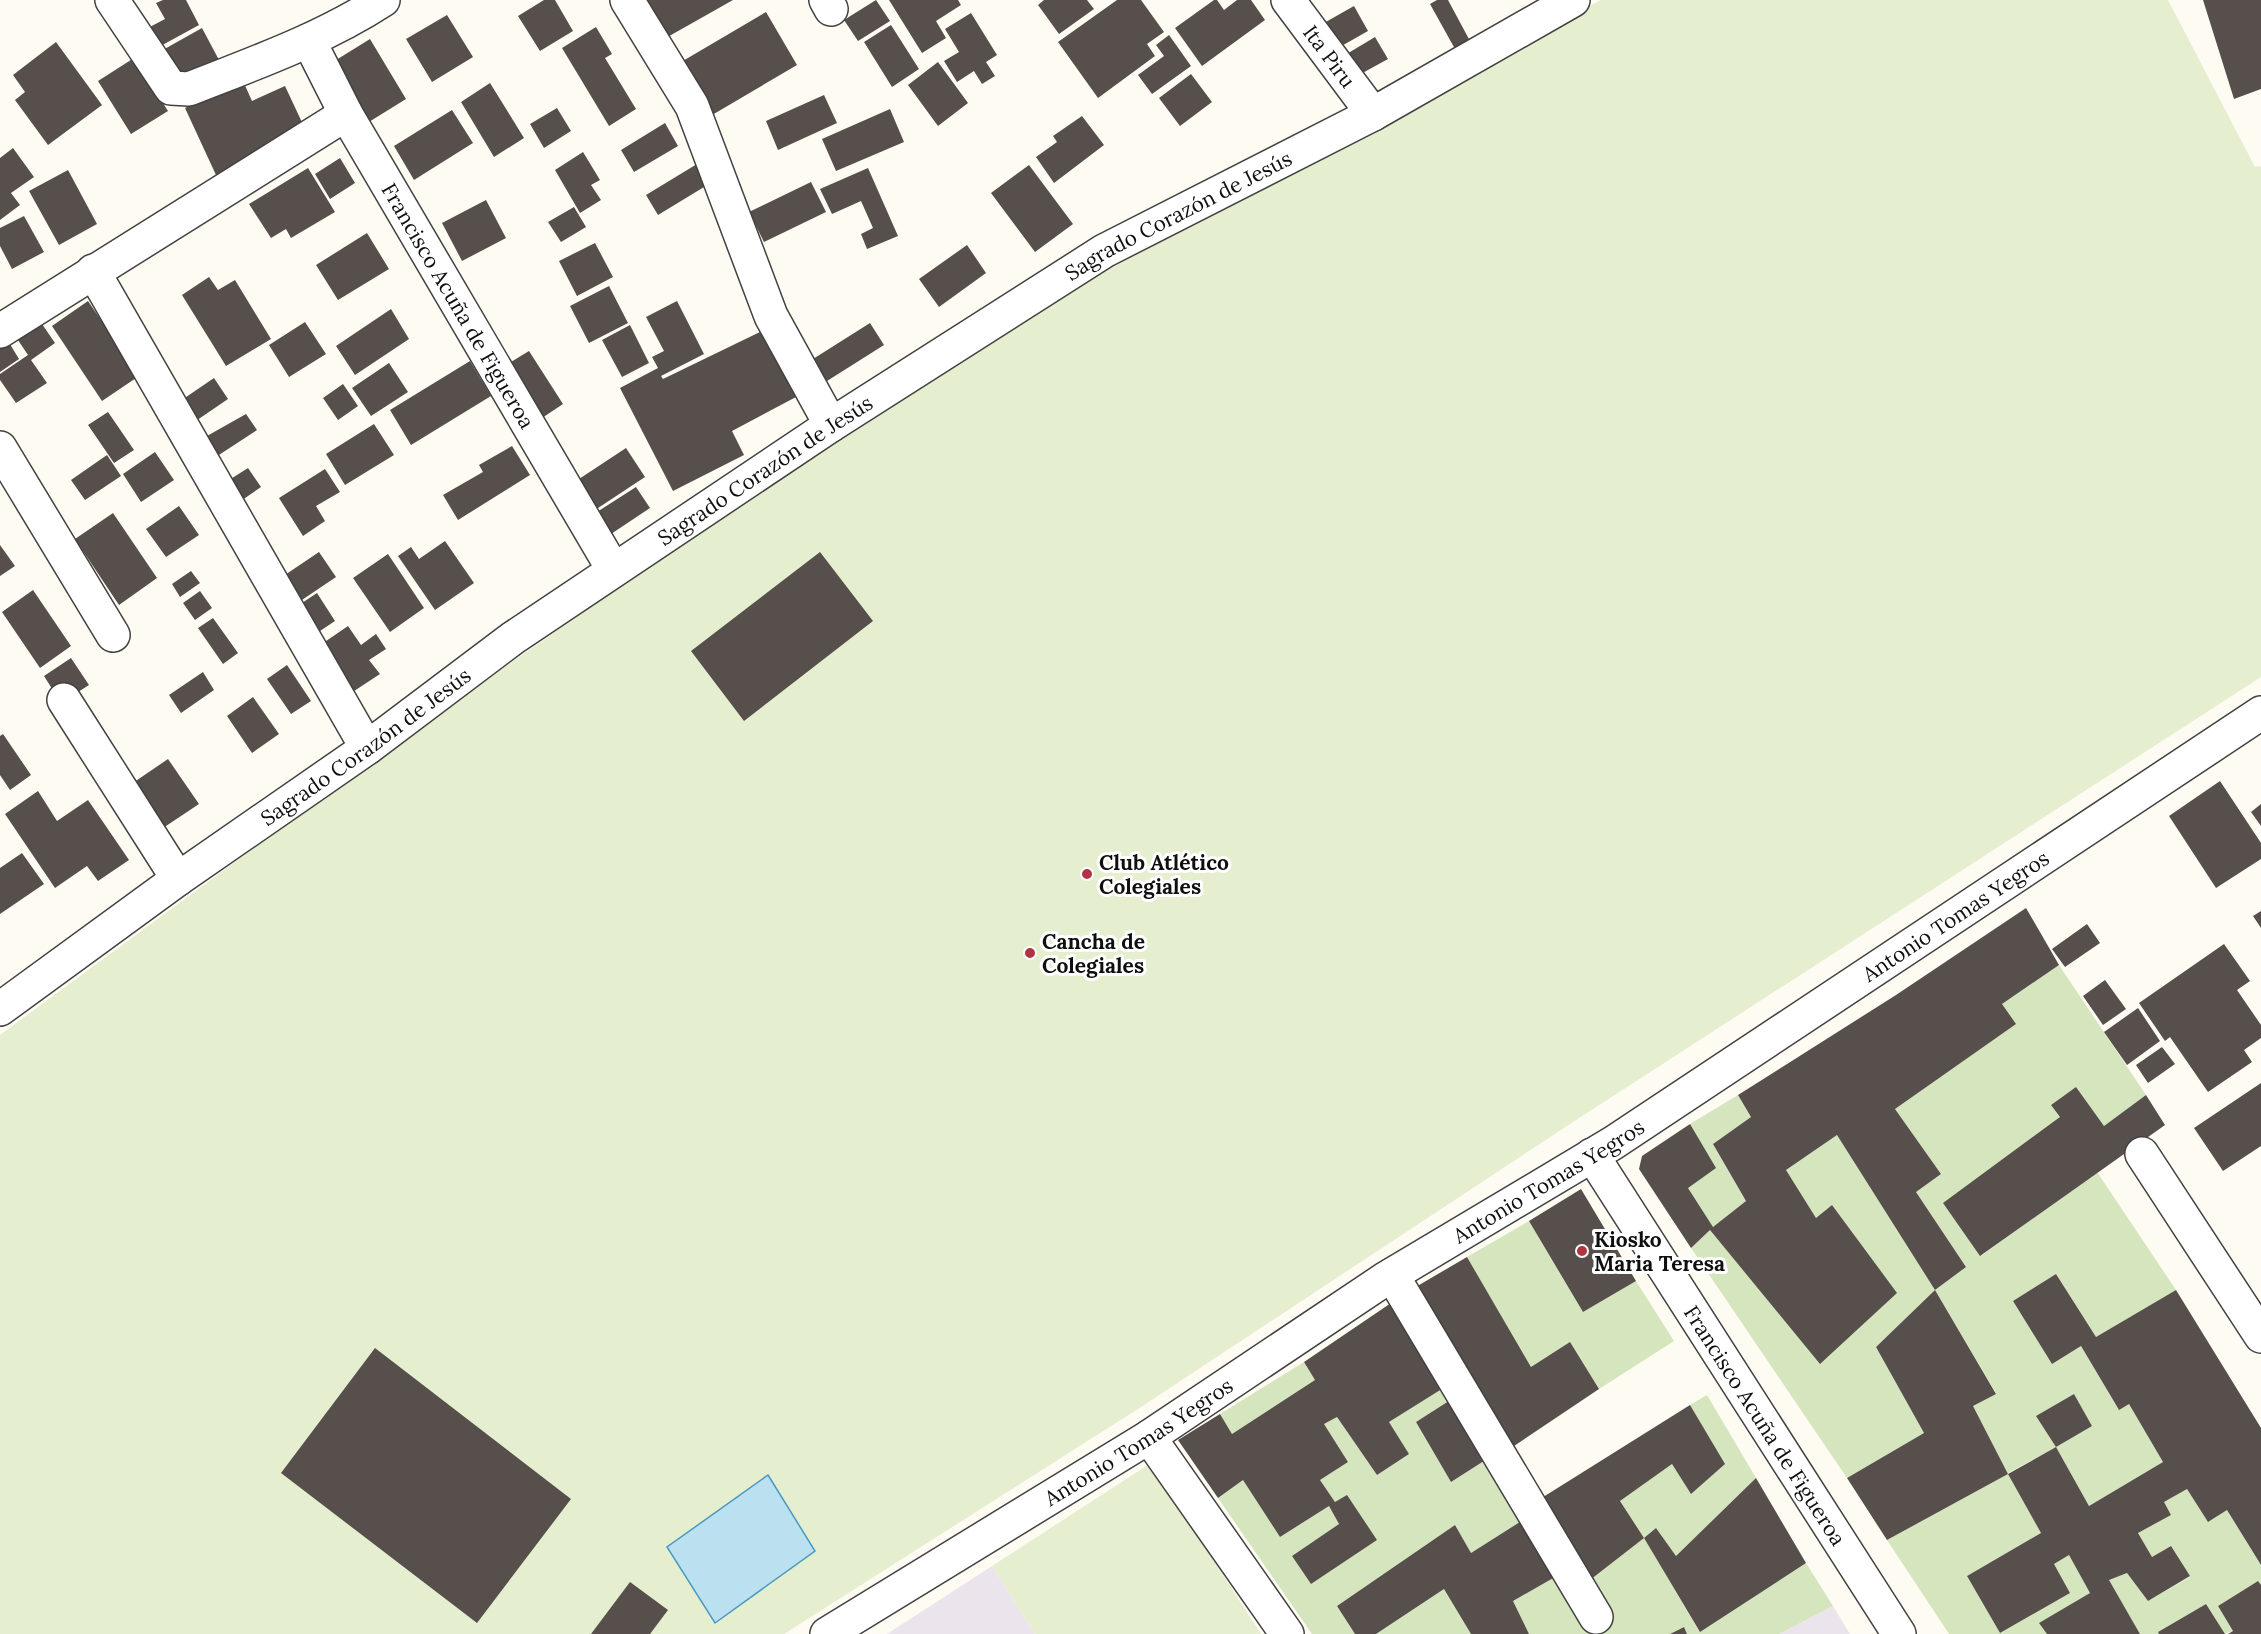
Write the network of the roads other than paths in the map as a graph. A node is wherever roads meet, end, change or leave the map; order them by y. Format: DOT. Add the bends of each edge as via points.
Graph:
graph roads {
  1 [pos="112,0"];
  2 [pos="383,0"];
  3 [pos="627,0"];
  4 [pos="1288,0"];
  5 [pos="1573,0"];
  6 [pos="309,41"];
  7 [pos="346,114"];
  8 [pos="1373,114"];
  9 [pos="93,271"];
  10 [pos="0,331"];
  11 [pos="831,425"];
  12 [pos="0,448"];
  13 [pos="613,569"];
  14 [pos="113,635"];
  15 [pos="64,700"];
  16 [pos="2261,713"];
  17 [pos="367,748"];
  18 [pos="177,879"];
  19 [pos="0,1009"];
  20 [pos="2142,1154"];
  21 [pos="1592,1155"];
  22 [pos="1392,1275"];
  23 [pos="2261,1336"];
  24 [pos="1149,1437"];
  25 [pos="1596,1617"];
  26 [pos="827,1634"];
  27 [pos="1287,1634"];
  28 [pos="1899,1634"];
  1 -- 6 [label="street" via="171,88 189,89"];
  2 -- 6 [label="street"];
  3 -- 11 [label="street" via="692,106 771,316"];
  4 -- 8 [label="street, Ita Piru"];
  5 -- 8 [label="street, Sagrado Corazón de Jesús"];
  6 -- 7 [label="street, Francisco Acuña de Figueroa"];
  7 -- 9 [label="street"];
  7 -- 13 [label="street, Francisco Acuña de Figueroa"];
  8 -- 11 [label="street, Sagrado Corazón de Jesús" via="1104,251"];
  9 -- 10 [label="street"];
  9 -- 17 [label="street"];
  11 -- 13 [label="street, Sagrado Corazón de Jesús"];
  12 -- 14 [label="street"];
  13 -- 17 [label="street, Sagrado Corazón de Jesús" via="513,638"];
  15 -- 18 [label="street"];
  16 -- 21 [label="street, Antonio Tomas Yegros"];
  17 -- 18 [label="street, Sagrado Corazón de Jesús"];
  18 -- 19 [label="street, Sagrado Corazón de Jesús"];
  20 -- 23 [label="street"];
  21 -- 22 [label="street, Antonio Tomas Yegros"];
  21 -- 28 [label="street, Francisco Acuña de Figueroa"];
  22 -- 24 [label="street, Antonio Tomas Yegros"];
  22 -- 25 [label="street"];
  24 -- 26 [label="street, Antonio Tomas Yegros"];
  24 -- 27 [label="street"];
}
